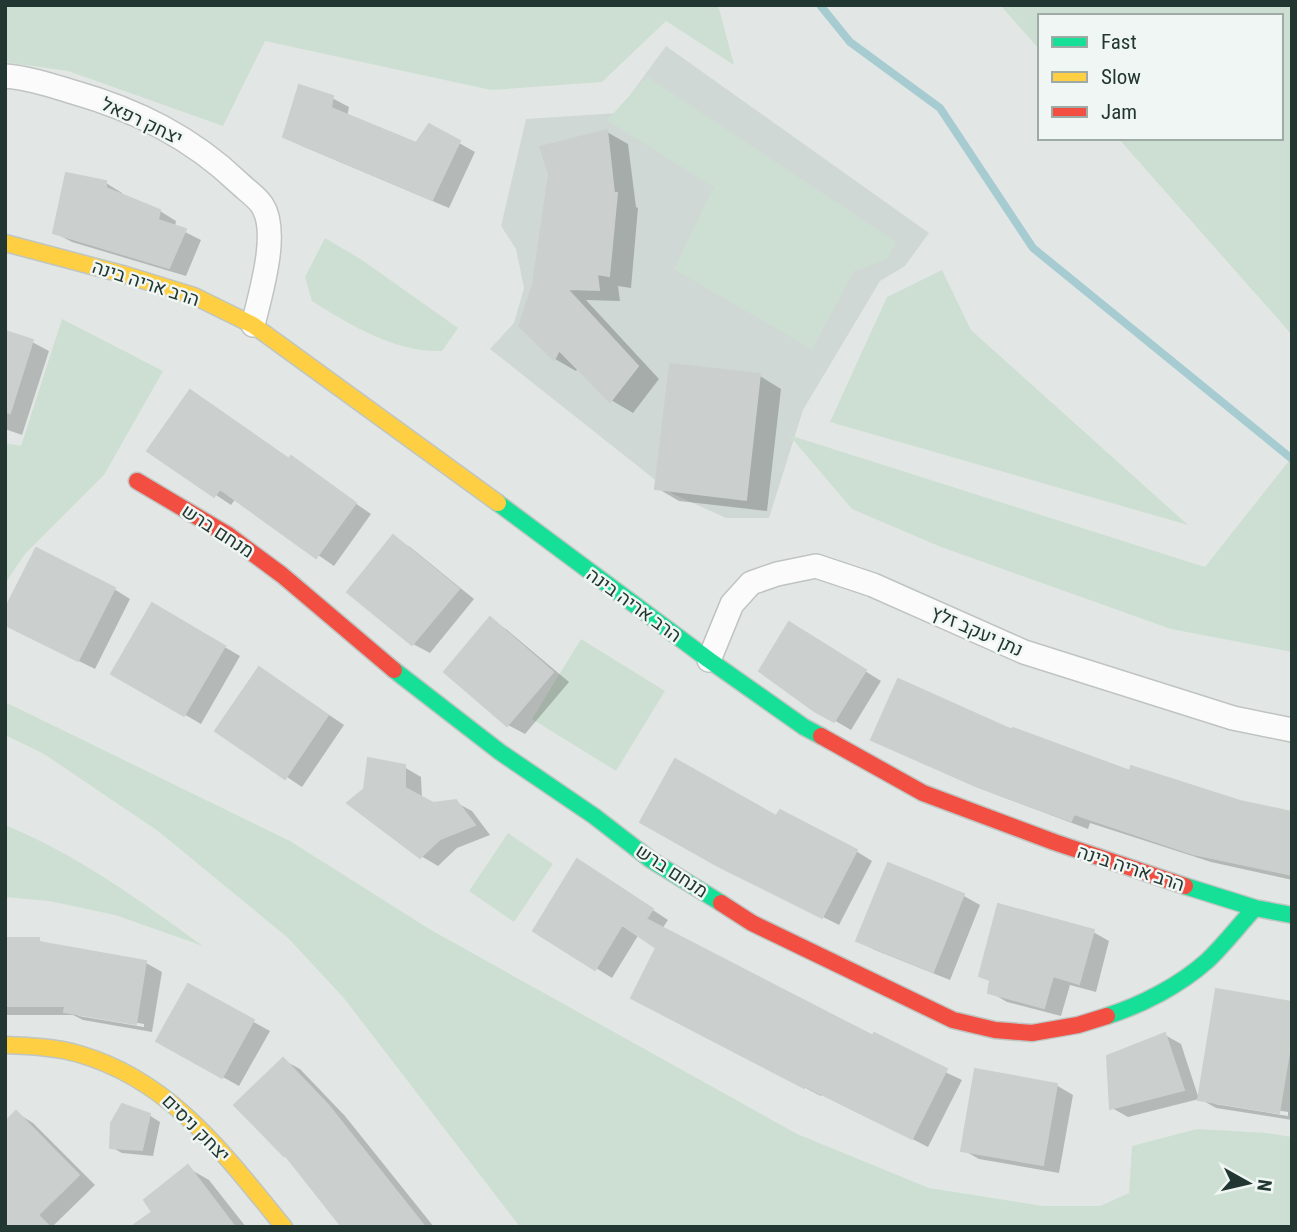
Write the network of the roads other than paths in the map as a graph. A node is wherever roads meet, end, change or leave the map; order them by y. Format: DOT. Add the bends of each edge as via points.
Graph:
graph roads {
  1 [pos="5,76"];
  2 [pos="5,243"];
  3 [pos="253,325"];
  4 [pos="137,481"];
  5 [pos="709,660"];
  6 [pos="1292,730"];
  7 [pos="1255,908"];
  8 [pos="1292,915"];
  9 [pos="5,1045"];
  10 [pos="284,1227"];
  1 -- 3 [label="street, יצחק רפאל" via="113,104 168,128 218,162 263,206 270,233"];
  2 -- 3 [label="street, הרב אריה בינה" via="194,296"];
  3 -- 5 [label="street, הרב אריה בינה"];
  4 -- 7 [label="street, מנחם ברש" via="250,551 500,752 651,860 752,923 953,1020 1032,1033 1124,1011 1171,987 1207,961"];
  5 -- 6 [label="street, נתן יעקב זלץ" via="732,604 751,583 816,566 873,585 1024,652 1233,718"];
  5 -- 7 [label="street, הרב אריה בינה" via="804,727 923,793"];
  7 -- 8 [label="street, הרב אריה בינה"];
  9 -- 10 [label="street, יצחק ניסים" via="81,1054 154,1087 191,1117"];
}
